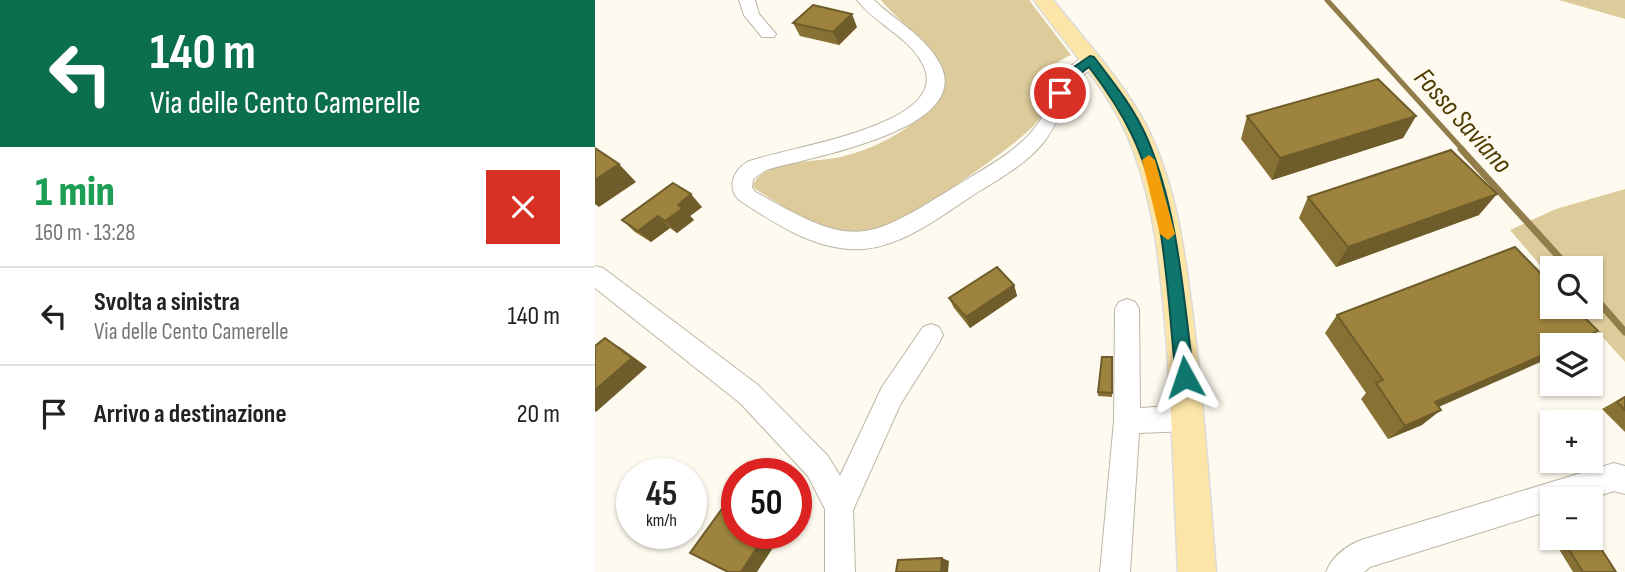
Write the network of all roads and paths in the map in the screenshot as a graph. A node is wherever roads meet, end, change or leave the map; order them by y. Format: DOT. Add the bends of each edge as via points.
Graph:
graph roads {
  1 [pos="747,0"];
  2 [pos="865,0"];
  3 [pos="1043,0"];
  4 [pos="768,34"];
  5 [pos="1090,60"];
  6 [pos="595,275"];
  7 [pos="1127,309"];
  8 [pos="931,335"];
  9 [pos="1188,418"];
  10 [pos="1127,421"];
  11 [pos="1625,480"];
  12 [pos="839,509"];
  13 [pos="840,572"];
  14 [pos="1115,572"];
  15 [pos="1196,572"];
  16 [pos="1341,572"];
  1 -- 4 [label="street" via="752,15"];
  2 -- 5 [label="street" via="931,62 936,81 928,99 912,114 872,135 760,164 740,182 747,196 830,239 869,239 900,231 1015,157 1042,132 1068,79"];
  3 -- 5 [label="main road"];
  5 -- 9 [label="main road" via="1133,123 1156,182 1176,288"];
  6 -- 12 [label="street" via="749,394 818,466"];
  7 -- 10 [label="street"];
  8 -- 12 [label="street" via="891,396"];
  9 -- 10 [label="street"];
  9 -- 15 [label="main road"];
  10 -- 14 [label="street"];
  11 -- 16 [label="street" via="1614,477 1360,555"];
  12 -- 13 [label="street"];
}
